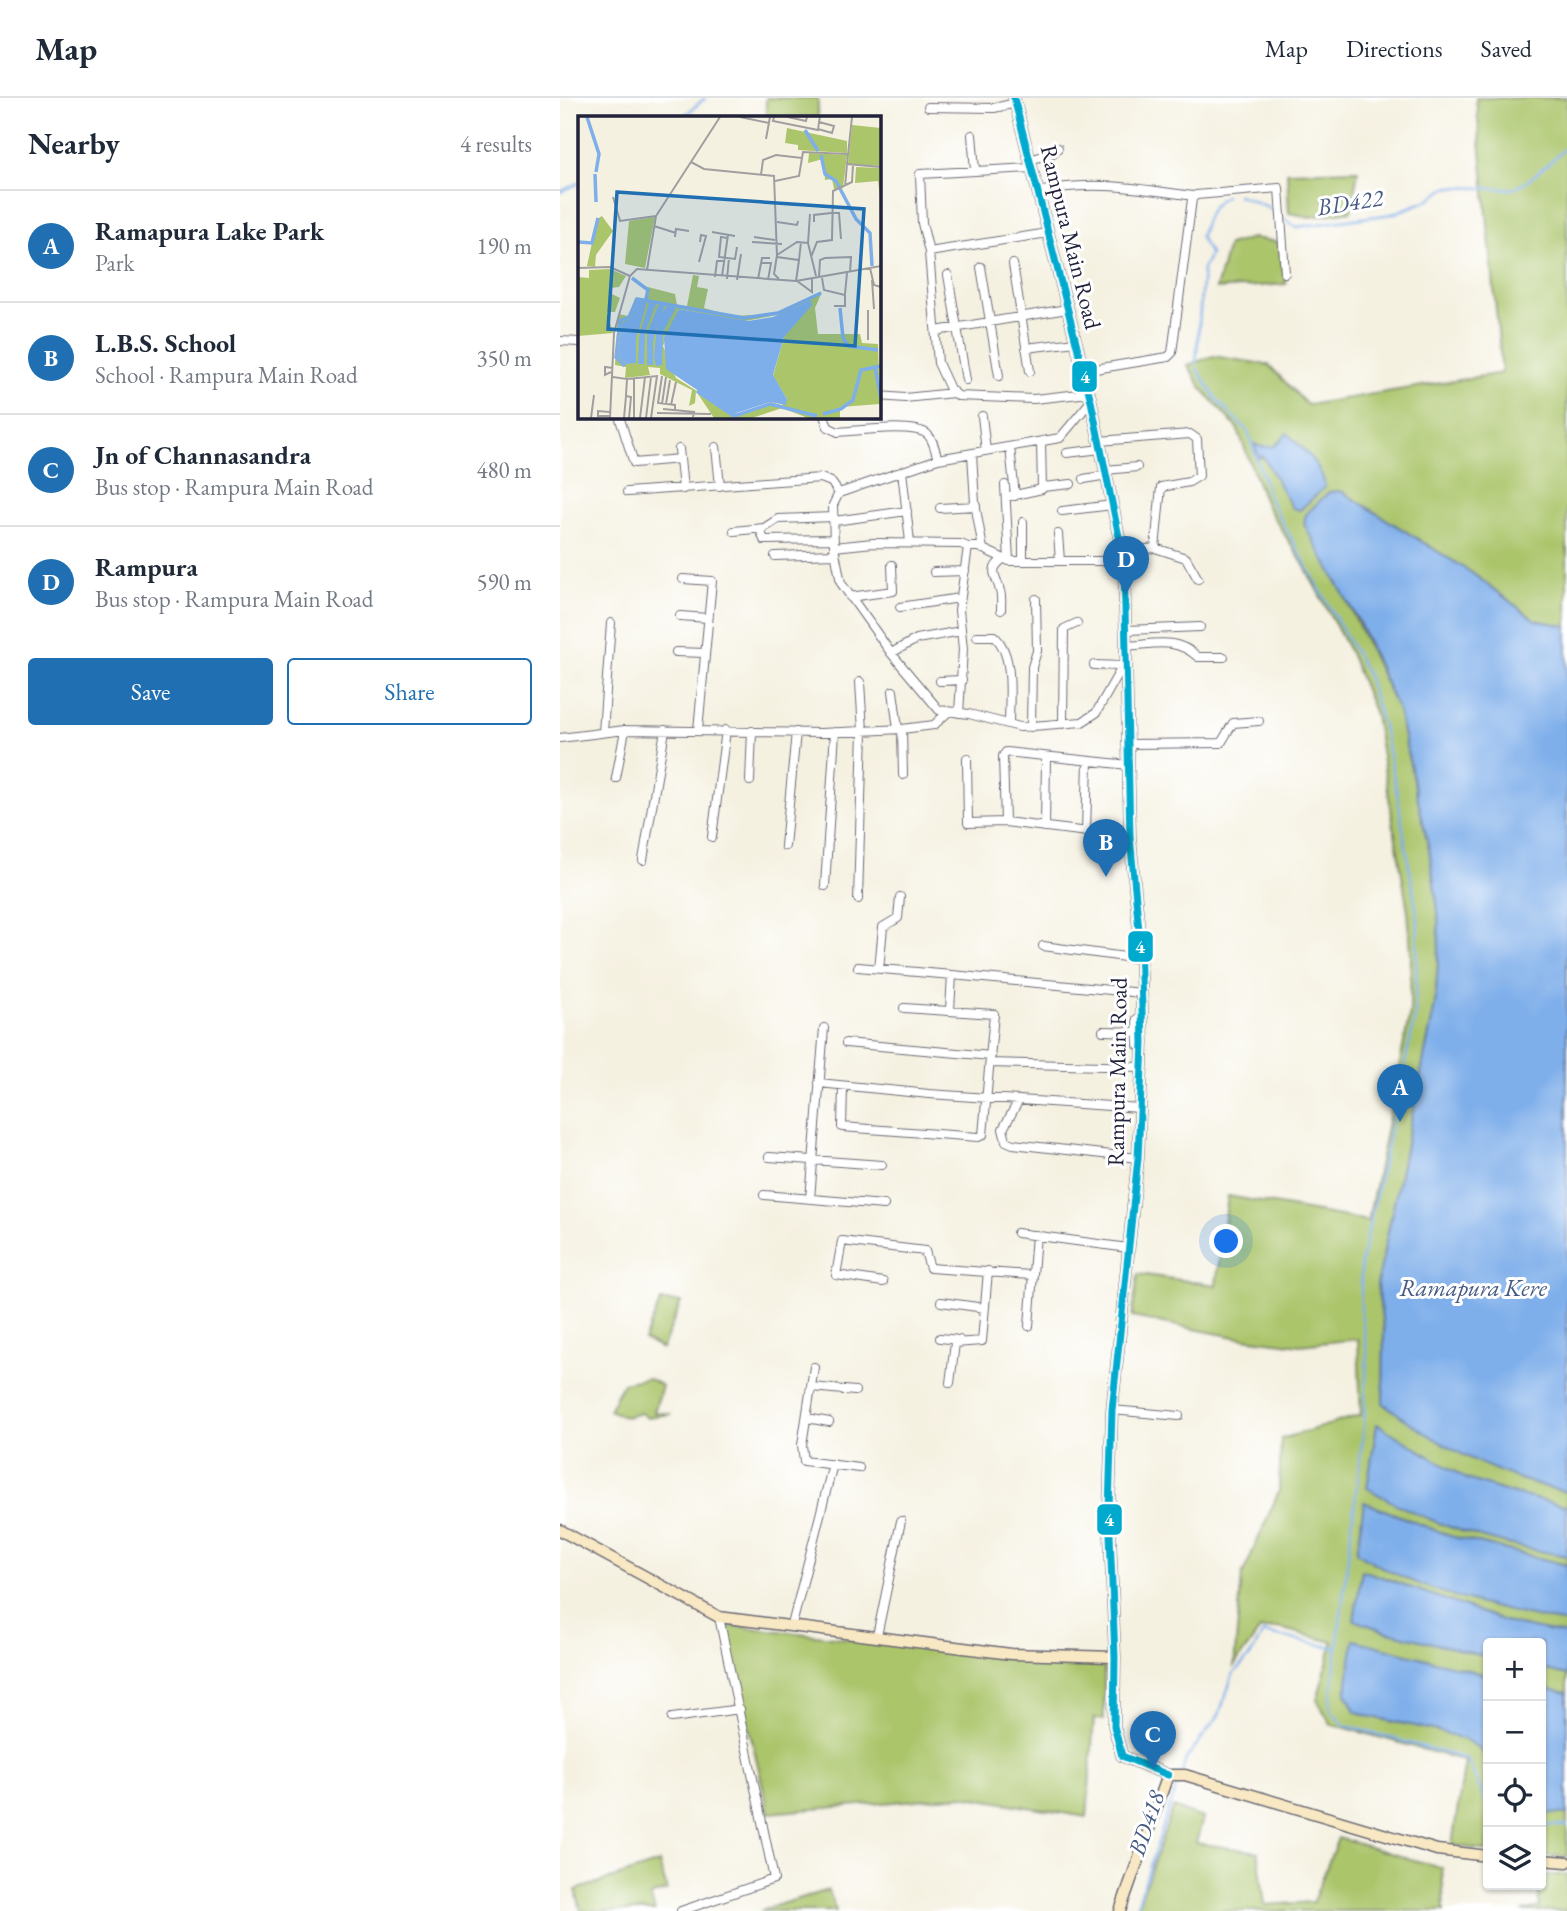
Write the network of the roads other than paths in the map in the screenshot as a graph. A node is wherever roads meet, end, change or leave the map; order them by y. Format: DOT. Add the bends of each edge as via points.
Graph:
graph roads {
  1 [pos="1015,101"];
  2 [pos="928,107"];
  3 [pos="972,135"];
  4 [pos="1058,148"];
  5 [pos="1031,164"];
  6 [pos="975,170"];
  7 [pos="1038,192"];
  8 [pos="1193,196"];
  9 [pos="1048,233"];
  10 [pos="929,252"];
  11 [pos="1013,264"];
  12 [pos="981,268"];
  13 [pos="1285,272"];
  14 [pos="948,275"];
  15 [pos="1067,309"];
  16 [pos="1021,317"];
  17 [pos="990,322"];
  18 [pos="958,327"];
  19 [pos="936,331"];
  20 [pos="560,341"];
  21 [pos="578,342"];
  22 [pos="1076,342"];
  23 [pos="1026,348"];
  24 [pos="1030,371"];
  25 [pos="1083,371"];
  26 [pos="999,376"];
  27 [pos="966,380"];
  28 [pos="953,393"];
  29 [pos="880,396"];
  30 [pos="1090,397"];
  31 [pos="982,416"];
  32 [pos="619,418"];
  33 [pos="825,418"];
  34 [pos="1041,442"];
  35 [pos="1100,445"];
  36 [pos="716,447"];
  37 [pos="1010,447"];
  38 [pos="679,449"];
  39 [pos="986,451"];
  40 [pos="1067,453"];
  41 [pos="972,454"];
  42 [pos="680,459"];
  43 [pos="938,459"];
  44 [pos="1137,467"];
  45 [pos="902,471"];
  46 [pos="1106,472"];
  47 [pos="1084,479"];
  48 [pos="1071,484"];
  49 [pos="1005,485"];
  50 [pos="720,486"];
  51 [pos="1043,487"];
  52 [pos="683,489"];
  53 [pos="627,492"];
  54 [pos="839,493"];
  55 [pos="1010,497"];
  56 [pos="1113,505"];
  57 [pos="976,506"];
  58 [pos="940,508"];
  59 [pos="907,511"];
  60 [pos="1062,511"];
  61 [pos="834,519"];
  62 [pos="1023,522"];
  63 [pos="760,529"];
  64 [pos="734,531"];
  65 [pos="1058,534"];
  66 [pos="910,542"];
  67 [pos="834,547"];
  68 [pos="968,547"];
  69 [pos="1155,548"];
  70 [pos="983,549"];
  71 [pos="775,556"];
  72 [pos="1123,556"];
  73 [pos="1006,560"];
  74 [pos="1023,561"];
  75 [pos="1060,561"];
  76 [pos="892,565"];
  77 [pos="965,571"];
  78 [pos="934,572"];
  79 [pos="683,579"];
  80 [pos="1198,579"];
  81 [pos="850,597"];
  82 [pos="960,598"];
  83 [pos="1036,599"];
  84 [pos="900,607"];
  85 [pos="1001,610"];
  86 [pos="680,616"];
  87 [pos="709,618"];
  88 [pos="611,623"];
  89 [pos="1077,624"];
  90 [pos="1200,627"];
  91 [pos="1127,630"];
  92 [pos="961,631"];
  93 [pos="976,636"];
  94 [pos="676,652"];
  95 [pos="705,653"];
  96 [pos="891,653"];
  97 [pos="1126,656"];
  98 [pos="1224,657"];
  99 [pos="1094,665"];
  100 [pos="962,680"];
  101 [pos="940,681"];
  102 [pos="860,682"];
  103 [pos="893,691"];
  104 [pos="947,713"];
  105 [pos="959,713"];
  106 [pos="1259,721"];
  107 [pos="1009,724"];
  108 [pos="1063,724"];
  109 [pos="1031,727"];
  110 [pos="900,729"];
  111 [pos="625,730"];
  112 [pos="665,730"];
  113 [pos="698,730"];
  114 [pos="726,730"];
  115 [pos="752,731"];
  116 [pos="863,731"];
  117 [pos="603,732"];
  118 [pos="796,732"];
  119 [pos="835,732"];
  120 [pos="560,738"];
  121 [pos="1128,744"];
  122 [pos="1046,757"];
  123 [pos="967,758"];
  124 [pos="1088,761"];
  125 [pos="1129,765"];
  126 [pos="903,775"];
  127 [pos="616,778"];
  128 [pos="750,781"];
  129 [pos="1005,822"];
  130 [pos="1045,827"];
  131 [pos="1086,832"];
  132 [pos="712,837"];
  133 [pos="1130,837"];
  134 [pos="785,846"];
  135 [pos="643,860"];
  136 [pos="825,886"];
  137 [pos="900,897"];
  138 [pos="858,900"];
  139 [pos="1043,946"];
  140 [pos="1140,959"];
  141 [pos="858,967"];
  142 [pos="879,969"];
  143 [pos="952,975"];
  144 [pos="1142,993"];
  145 [pos="904,1008"];
  146 [pos="950,1010"];
  147 [pos="1143,1010"];
  148 [pos="824,1028"];
  149 [pos="1103,1031"];
  150 [pos="1137,1032"];
  151 [pos="846,1044"];
  152 [pos="1143,1047"];
  153 [pos="991,1059"];
  154 [pos="1142,1067"];
  155 [pos="819,1083"];
  156 [pos="843,1086"];
  157 [pos="988,1098"];
  158 [pos="1019,1100"];
  159 [pos="1140,1108"];
  160 [pos="769,1157"];
  161 [pos="1138,1158"];
  162 [pos="813,1160"];
  163 [pos="882,1165"];
  164 [pos="764,1195"];
  165 [pos="810,1199"];
  166 [pos="884,1205"];
  167 [pos="1017,1233"];
  168 [pos="1035,1235"];
  169 [pos="1128,1248"];
  170 [pos="988,1271"];
  171 [pos="1031,1275"];
  172 [pos="883,1282"];
  173 [pos="941,1302"];
  174 [pos="985,1308"];
  175 [pos="1029,1326"];
  176 [pos="940,1338"];
  177 [pos="959,1340"];
  178 [pos="814,1367"];
  179 [pos="950,1383"];
  180 [pos="811,1387"];
  181 [pos="855,1391"];
  182 [pos="1112,1410"];
  183 [pos="1178,1416"];
  184 [pos="807,1418"];
  185 [pos="830,1422"];
  186 [pos="833,1464"];
  187 [pos="859,1468"];
  188 [pos="901,1521"];
  189 [pos="560,1530"];
  190 [pos="719,1617"];
  191 [pos="792,1625"];
  192 [pos="877,1636"];
  193 [pos="1115,1657"];
  194 [pos="740,1709"];
  195 [pos="672,1718"];
  196 [pos="1177,1775"];
  197 [pos="1483,1855"];
  198 [pos="1546,1860"];
  199 [pos="1567,1862"];
  200 [pos="681,1911"];
  201 [pos="1120,1911"];
  1 -- 2 [label="street" via="994,108"];
  1 -- 5 [label="main road, Rampura Main Road"];
  3 -- 6 [label="street"];
  4 -- 5 [label="street"];
  5 -- 6 [label="street"];
  5 -- 7 [label="main road, Rampura Main Road"];
  6 -- 10 [label="street" via="920,174 922,223"];
  7 -- 8 [label="street" via="1111,185"];
  7 -- 9 [label="main road, Rampura Main Road"];
  8 -- 13 [label="street" via="1276,186 1281,191"];
  8 -- 25 [label="street" via="1172,353"];
  9 -- 10 [label="street"];
  9 -- 15 [label="main road, Rampura Main Road"];
  10 -- 19 [label="street"];
  11 -- 16 [label="street"];
  12 -- 17 [label="street"];
  14 -- 18 [label="street"];
  15 -- 16 [label="street"];
  15 -- 22 [label="main road, Rampura Main Road"];
  16 -- 17 [label="street"];
  16 -- 23 [label="street"];
  17 -- 18 [label="street"];
  17 -- 26 [label="street"];
  18 -- 19 [label="street"];
  18 -- 27 [label="street"];
  19 -- 28 [label="street" via="937,363"];
  20 -- 21 [label="street"];
  22 -- 23 [label="street"];
  22 -- 25 [label="main road, Rampura Main Road"];
  23 -- 24 [label="street"];
  25 -- 30 [label="main road, Rampura Main Road"];
  28 -- 29 [label="street"];
  28 -- 30 [label="street" via="1034,399"];
  30 -- 34 [label="street" via="1062,437"];
  30 -- 35 [label="main road, Rampura Main Road"];
  31 -- 39 [label="street"];
  32 -- 42 [label="street" via="634,463"];
  33 -- 43 [label="street" via="828,427 838,432 923,431"];
  34 -- 37 [label="street"];
  34 -- 51 [label="street"];
  35 -- 40 [label="street"];
  35 -- 46 [label="main road, Rampura Main Road"];
  35 -- 69 [label="street" via="1191,435 1197,439 1199,476 1161,487"];
  36 -- 50 [label="street"];
  37 -- 39 [label="street"];
  37 -- 55 [label="street"];
  38 -- 42 [label="street"];
  39 -- 41 [label="street"];
  41 -- 43 [label="street"];
  41 -- 57 [label="street"];
  42 -- 52 [label="street"];
  43 -- 45 [label="street"];
  44 -- 46 [label="street"];
  45 -- 54 [label="street"];
  45 -- 59 [label="street"];
  46 -- 47 [label="street"];
  46 -- 56 [label="main road, Rampura Main Road"];
  48 -- 51 [label="street"];
  49 -- 55 [label="street"];
  50 -- 52 [label="street"];
  50 -- 54 [label="street" via="821,478"];
  51 -- 55 [label="street"];
  52 -- 53 [label="street"];
  54 -- 61 [label="street" via="833,505"];
  55 -- 73 [label="street"];
  56 -- 60 [label="street"];
  56 -- 72 [label="main road, Rampura Main Road"];
  57 -- 58 [label="street"];
  57 -- 70 [label="street"];
  59 -- 61 [label="street"];
  59 -- 66 [label="street"];
  61 -- 63 [label="street" via="779,519"];
  61 -- 67 [label="street"];
  62 -- 74 [label="street"];
  63 -- 64 [label="street"];
  63 -- 67 [label="street" via="764,540"];
  65 -- 75 [label="street"];
  66 -- 67 [label="street"];
  66 -- 68 [label="street"];
  67 -- 71 [label="street"];
  67 -- 81 [label="street" via="837,574"];
  68 -- 70 [label="street"];
  68 -- 77 [label="street"];
  69 -- 72 [label="street"];
  69 -- 80 [label="street" via="1186,558"];
  70 -- 73 [label="street"];
  72 -- 75 [label="street"];
  72 -- 91 [label="main road, Rampura Main Road"];
  73 -- 74 [label="street"];
  73 -- 85 [label="street" via="992,571"];
  74 -- 75 [label="street"];
  76 -- 81 [label="street" via="893,590"];
  77 -- 78 [label="street"];
  77 -- 82 [label="street"];
  79 -- 87 [label="street" via="712,581"];
  81 -- 96 [label="street"];
  82 -- 84 [label="street"];
  82 -- 92 [label="street"];
  83 -- 109 [label="street"];
  86 -- 87 [label="street"];
  87 -- 95 [label="street"];
  88 -- 117 [label="street"];
  89 -- 108 [label="street" via="1064,629"];
  90 -- 91 [label="street"];
  91 -- 97 [label="main road, Rampura Main Road"];
  92 -- 96 [label="street" via="917,639"];
  92 -- 100 [label="street"];
  93 -- 107 [label="street" via="994,636 1001,647 1008,677"];
  94 -- 95 [label="street"];
  95 -- 113 [label="street"];
  96 -- 104 [label="street"];
  97 -- 98 [label="street" via="1174,643 1198,657"];
  97 -- 99 [label="street"];
  97 -- 108 [label="street" via="1096,713 1082,722"];
  97 -- 121 [label="main road, Rampura Main Road"];
  100 -- 101 [label="street"];
  100 -- 105 [label="street"];
  102 -- 116 [label="street"];
  103 -- 110 [label="street"];
  104 -- 105 [label="street"];
  104 -- 110 [label="street" via="934,725"];
  105 -- 107 [label="street"];
  106 -- 121 [label="street" via="1233,723 1221,743"];
  107 -- 109 [label="street"];
  108 -- 109 [label="street"];
  110 -- 116 [label="street"];
  110 -- 126 [label="street"];
  111 -- 112 [label="street"];
  111 -- 117 [label="street"];
  111 -- 127 [label="street"];
  112 -- 113 [label="street"];
  112 -- 135 [label="street"];
  113 -- 114 [label="street"];
  114 -- 115 [label="street"];
  114 -- 132 [label="street"];
  115 -- 118 [label="street"];
  115 -- 128 [label="street"];
  116 -- 119 [label="street"];
  116 -- 138 [label="street"];
  117 -- 120 [label="street"];
  118 -- 119 [label="street"];
  118 -- 134 [label="street"];
  119 -- 136 [label="street"];
  121 -- 125 [label="main road, Rampura Main Road"];
  122 -- 124 [label="street"];
  122 -- 129 [label="street" via="1004,754"];
  122 -- 130 [label="street"];
  123 -- 129 [label="street" via="968,823"];
  124 -- 125 [label="street"];
  124 -- 131 [label="street"];
  125 -- 133 [label="main road, Rampura Main Road"];
  129 -- 130 [label="street"];
  130 -- 131 [label="street"];
  131 -- 133 [label="street"];
  133 -- 140 [label="main road, Rampura Main Road"];
  137 -- 142 [label="street" via="898,918 883,927"];
  139 -- 140 [label="street"];
  140 -- 144 [label="main road, Rampura Main Road"];
  141 -- 142 [label="street"];
  142 -- 143 [label="street"];
  143 -- 144 [label="street"];
  143 -- 146 [label="street"];
  144 -- 147 [label="main road, Rampura Main Road"];
  145 -- 146 [label="street"];
  146 -- 153 [label="street" via="993,1014"];
  147 -- 150 [label="street" via="1137,1011"];
  147 -- 152 [label="main road, Rampura Main Road"];
  148 -- 155 [label="street"];
  149 -- 150 [label="street"];
  150 -- 152 [label="street" via="1138,1046"];
  151 -- 153 [label="street"];
  152 -- 154 [label="main road, Rampura Main Road"];
  153 -- 154 [label="street"];
  153 -- 157 [label="street"];
  154 -- 159 [label="main road, Rampura Main Road"];
  155 -- 156 [label="street"];
  155 -- 162 [label="street"];
  156 -- 157 [label="street"];
  156 -- 157 [label="street" via="842,1127 978,1137 984,1132"];
  157 -- 158 [label="street"];
  158 -- 159 [label="street"];
  158 -- 161 [label="street" via="1003,1129 1006,1141"];
  159 -- 161 [label="main road, Rampura Main Road"];
  160 -- 162 [label="street"];
  161 -- 169 [label="main road, Rampura Main Road"];
  162 -- 163 [label="street"];
  162 -- 165 [label="street"];
  164 -- 165 [label="street"];
  165 -- 166 [label="street"];
  167 -- 168 [label="street"];
  168 -- 169 [label="street"];
  168 -- 171 [label="street"];
  169 -- 182 [label="main road, Rampura Main Road"];
  170 -- 171 [label="street"];
  170 -- 172 [label="street" via="930,1268 925,1251 842,1241 836,1276"];
  170 -- 174 [label="street"];
  171 -- 175 [label="street"];
  173 -- 174 [label="street"];
  174 -- 177 [label="street" via="982,1340"];
  176 -- 177 [label="street"];
  177 -- 179 [label="street"];
  178 -- 180 [label="street"];
  180 -- 181 [label="street"];
  180 -- 184 [label="street"];
  182 -- 183 [label="street"];
  182 -- 193 [label="main road, Rampura Main Road" via="1109,1510"];
  184 -- 185 [label="street"];
  184 -- 186 [label="street" via="804,1461"];
  186 -- 187 [label="street"];
  186 -- 191 [label="street"];
  188 -- 192 [label="street"];
  189 -- 190 [label="main road"];
  190 -- 191 [label="main road"];
  190 -- 194 [label="street"];
  191 -- 192 [label="main road"];
  192 -- 193 [label="main road" via="1011,1654"];
  193 -- 196 [label="main road, Rampura Main Road" via="1114,1726 1122,1756"];
  194 -- 195 [label="street"];
  194 -- 200 [label="street" via="774,1879"];
  196 -- 197 [label="main road" via="1437,1850"];
  196 -- 201 [label="main road"];
  198 -- 199 [label="main road"];
}
